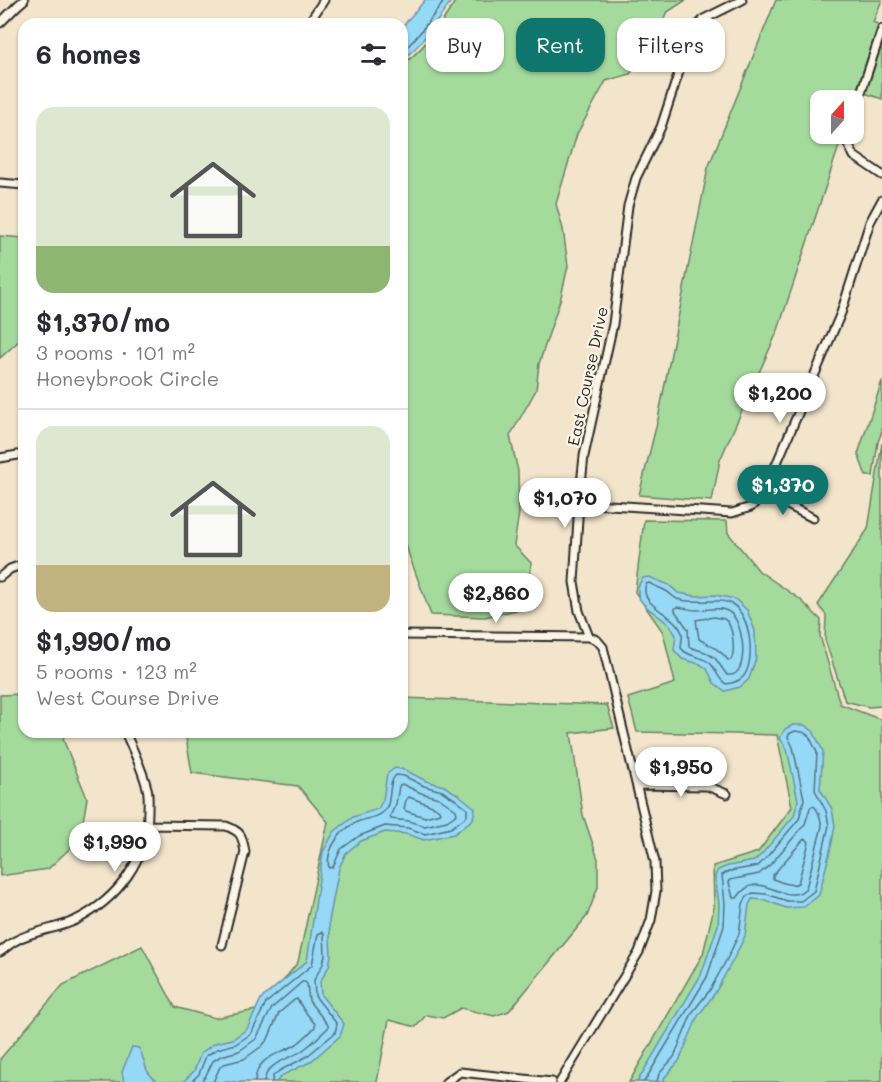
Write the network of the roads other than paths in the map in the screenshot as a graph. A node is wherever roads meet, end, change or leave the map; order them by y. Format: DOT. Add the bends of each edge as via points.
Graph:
graph roads {
  1 [pos="24,0"];
  2 [pos="324,0"];
  3 [pos="742,0"];
  4 [pos="312,18"];
  5 [pos="0,23"];
  6 [pos="882,29"];
  7 [pos="862,90"];
  8 [pos="848,144"];
  9 [pos="882,175"];
  10 [pos="0,183"];
  11 [pos="18,185"];
  12 [pos="882,200"];
  13 [pos="18,454"];
  14 [pos="0,458"];
  15 [pos="765,492"];
  16 [pos="579,503"];
  17 [pos="813,518"];
  18 [pos="18,566"];
  19 [pos="0,577"];
  20 [pos="408,635"];
  21 [pos="589,637"];
  22 [pos="128,738"];
  23 [pos="637,785"];
  24 [pos="728,794"];
  25 [pos="148,825"];
  26 [pos="222,945"];
  27 [pos="0,952"];
  28 [pos="446,1082"];
  29 [pos="552,1082"];
  30 [pos="560,1082"];
  1 -- 5 [label="street"];
  2 -- 4 [label="street"];
  3 -- 16 [label="street, East Course Drive" via="704,19 692,32 661,127 636,178 628,206 613,324 584,456"];
  6 -- 7 [label="street"];
  8 -- 9 [label="street" via="854,156"];
  10 -- 11 [label="street"];
  12 -- 15 [label="street" via="870,222 841,313"];
  13 -- 14 [label="street"];
  15 -- 16 [label="street" via="751,507 732,513"];
  15 -- 17 [label="street"];
  16 -- 21 [label="street, East Course Drive" via="574,582"];
  18 -- 19 [label="street"];
  20 -- 21 [label="street"];
  21 -- 23 [label="street, East Course Drive" via="603,647"];
  22 -- 25 [label="street" via="147,790"];
  23 -- 24 [label="street" via="706,786"];
  23 -- 30 [label="street, East Course Drive" via="655,862 651,920 639,952"];
  25 -- 26 [label="street" via="226,826 243,837 245,852"];
  25 -- 27 [label="street" via="134,867 106,902 75,921 15,940"];
  28 -- 29 [label="street" via="460,1072"];
}
